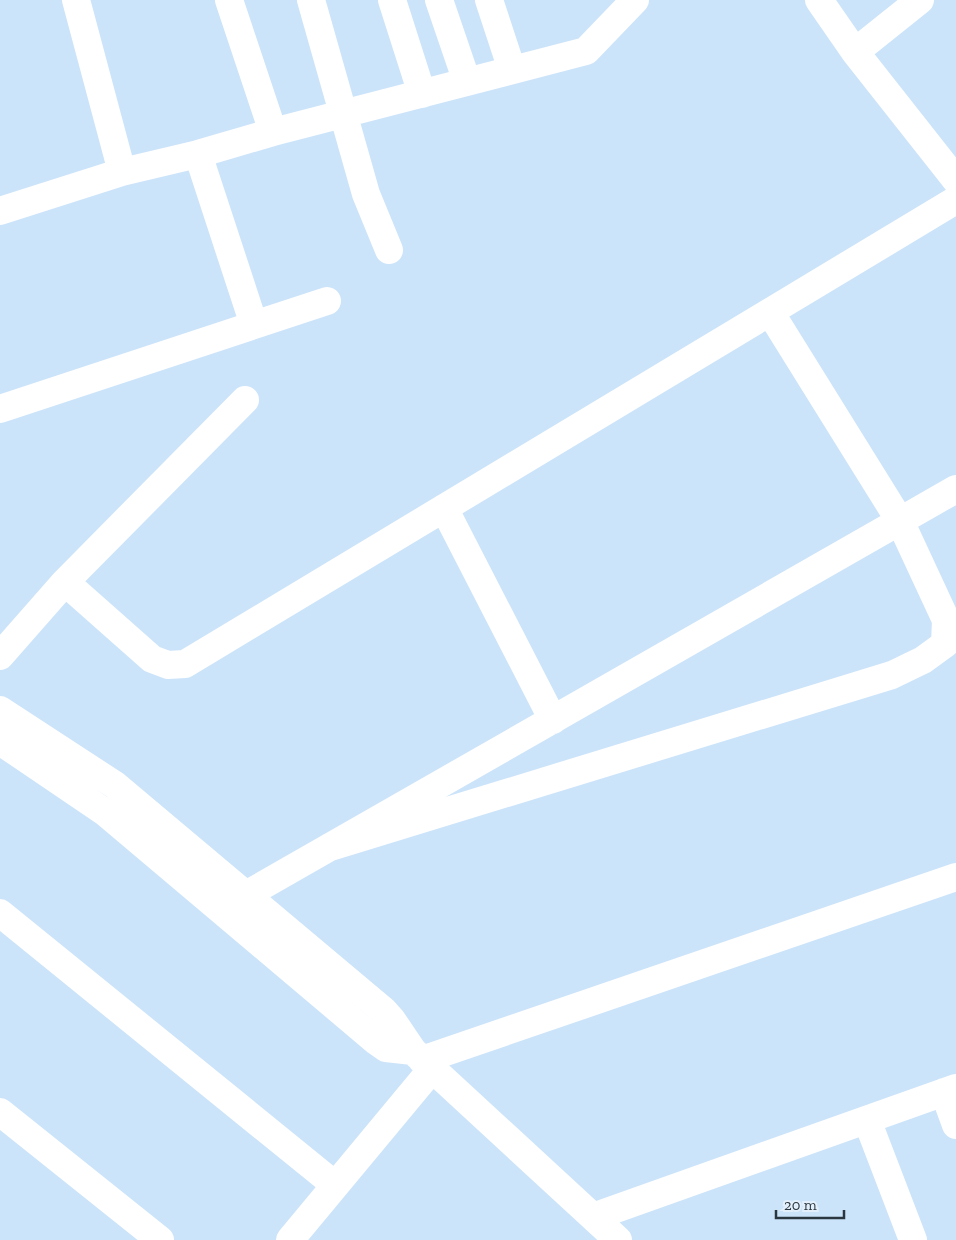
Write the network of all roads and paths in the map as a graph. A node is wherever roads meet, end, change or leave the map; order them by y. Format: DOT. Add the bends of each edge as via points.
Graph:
graph roads {
  1 [pos="76,0"];
  2 [pos="229,0"];
  3 [pos="311,0"];
  4 [pos="392,0"];
  5 [pos="439,0"];
  6 [pos="488,0"];
  7 [pos="635,0"];
  8 [pos="819,0"];
  9 [pos="920,0"];
  10 [pos="855,52"];
  11 [pos="512,70"];
  12 [pos="466,82"];
  13 [pos="422,94"];
  14 [pos="343,114"];
  15 [pos="273,132"];
  16 [pos="198,154"];
  17 [pos="122,172"];
  18 [pos="956,180"];
  19 [pos="956,200"];
  20 [pos="0,211"];
  21 [pos="389,250"];
  22 [pos="328,301"];
  23 [pos="770,312"];
  24 [pos="254,325"];
  25 [pos="245,400"];
  26 [pos="0,409"];
  27 [pos="956,489"];
  28 [pos="444,508"];
  29 [pos="900,521"];
  30 [pos="64,582"];
  31 [pos="0,656"];
  32 [pos="0,710"];
  33 [pos="553,720"];
  34 [pos="0,741"];
  35 [pos="330,847"];
  36 [pos="956,877"];
  37 [pos="246,895"];
  38 [pos="223,911"];
  39 [pos="0,913"];
  40 [pos="422,1060"];
  41 [pos="950,1090"];
  42 [pos="0,1112"];
  43 [pos="867,1120"];
  44 [pos="956,1125"];
  45 [pos="335,1185"];
  46 [pos="593,1217"];
  47 [pos="160,1240"];
  48 [pos="290,1240"];
  49 [pos="618,1240"];
  50 [pos="913,1240"];
  1 -- 17 [label="street"];
  2 -- 15 [label="street"];
  3 -- 14 [label="street"];
  4 -- 13 [label="street"];
  5 -- 12 [label="street"];
  6 -- 11 [label="street"];
  7 -- 11 [label="street" via="586,51"];
  8 -- 10 [label="street"];
  9 -- 10 [label="street"];
  10 -- 18 [label="street"];
  11 -- 12 [label="street"];
  12 -- 13 [label="street"];
  13 -- 14 [label="street"];
  14 -- 15 [label="street"];
  14 -- 21 [label="street" via="366,194"];
  15 -- 16 [label="street"];
  16 -- 17 [label="street"];
  16 -- 24 [label="street"];
  17 -- 20 [label="street"];
  19 -- 23 [label="street"];
  22 -- 24 [label="street"];
  23 -- 28 [label="street"];
  23 -- 29 [label="street"];
  24 -- 26 [label="street"];
  25 -- 30 [label="street"];
  27 -- 29 [label="street"];
  28 -- 30 [label="street" via="185,664 168,665 152,659"];
  28 -- 33 [label="street"];
  29 -- 33 [label="street"];
  29 -- 35 [label="street" via="946,620 945,644 924,660 892,675"];
  30 -- 31 [label="street"];
  32 -- 37 [label="street" via="115,785"];
  33 -- 35 [label="street"];
  34 -- 38 [label="street" via="106,813"];
  35 -- 37 [label="street"];
  36 -- 40 [label="street"];
  37 -- 38 [label="street"];
  37 -- 40 [label="street" via="384,1011"];
  38 -- 40 [label="street" via="376,1041 386,1048"];
  39 -- 45 [label="street"];
  40 -- 45 [label="street"];
  40 -- 46 [label="street"];
  41 -- 43 [label="street"];
  41 -- 44 [label="street"];
  42 -- 47 [label="street"];
  43 -- 46 [label="street"];
  43 -- 50 [label="street"];
  45 -- 48 [label="street"];
  46 -- 49 [label="street"];
}
